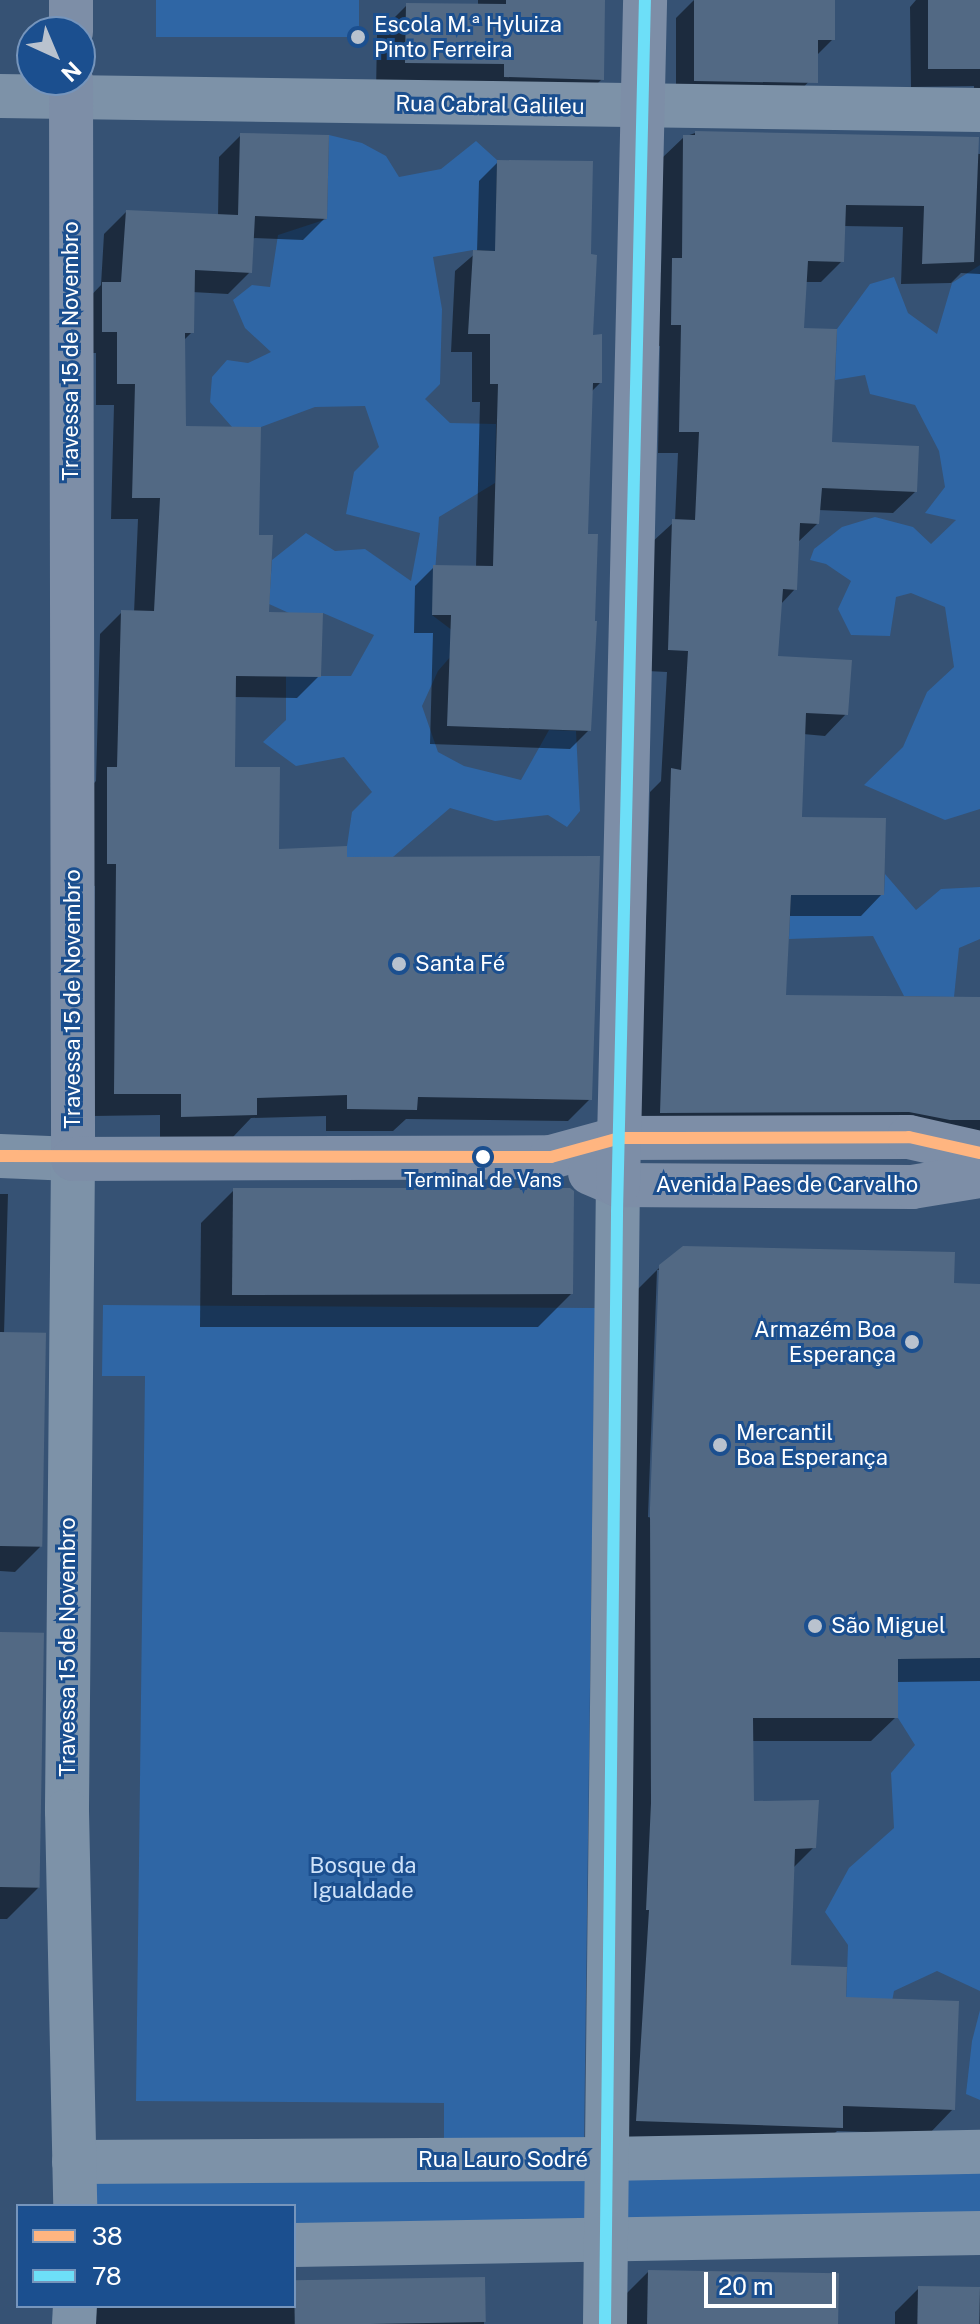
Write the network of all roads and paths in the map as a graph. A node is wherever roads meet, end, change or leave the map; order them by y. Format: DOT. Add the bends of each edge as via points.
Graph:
graph roads {
  1 [pos="645,0"];
  2 [pos="96,89"];
  3 [pos="71,96"];
  4 [pos="644,107"];
  5 [pos="980,110"];
  6 [pos="620,1138"];
  7 [pos="980,1153"];
  8 [pos="0,1156"];
  9 [pos="551,1157"];
  10 [pos="73,1159"];
  11 [pos="980,1176"];
  12 [pos="618,1185"];
  13 [pos="980,2152"];
  14 [pos="606,2159"];
  15 [pos="74,2162"];
  16 [pos="75,2204"];
  17 [pos="980,2233"];
  18 [pos="608,2241"];
  19 [pos="296,2245"];
  20 [pos="605,2324"];
  1 -- 4 [label="main road"];
  2 -- 4 [label="street, Rua Cabral Galileu"];
  3 -- 10 [label="main road, Travessa 15 de Novembro"];
  4 -- 5 [label="street, Rua Cabral Galileu"];
  4 -- 6 [label="main road"];
  6 -- 7 [label="main road, Avenida Paes de Carvalho" via="909,1137"];
  6 -- 9 [label="main road, Avenida Paes de Carvalho"];
  6 -- 12 [label="main road"];
  8 -- 10 [label="street, Avenida Paes de Carvalho"];
  9 -- 10 [label="main road, Avenida Paes de Carvalho"];
  9 -- 12 [label="main road, Avenida Paes de Carvalho"];
  10 -- 15 [label="street, Travessa 15 de Novembro" via="67,1825"];
  11 -- 12 [label="main road, Avenida Paes de Carvalho" via="912,1187"];
  12 -- 14 [label="street"];
  13 -- 14 [label="street, Rua Lauro Sodré"];
  14 -- 15 [label="street, Rua Lauro Sodré"];
  14 -- 18 [label="street"];
  15 -- 16 [label="street, Travessa 15 de Novembro"];
  17 -- 18 [label="street"];
  18 -- 19 [label="street"];
  18 -- 20 [label="street"];
}
